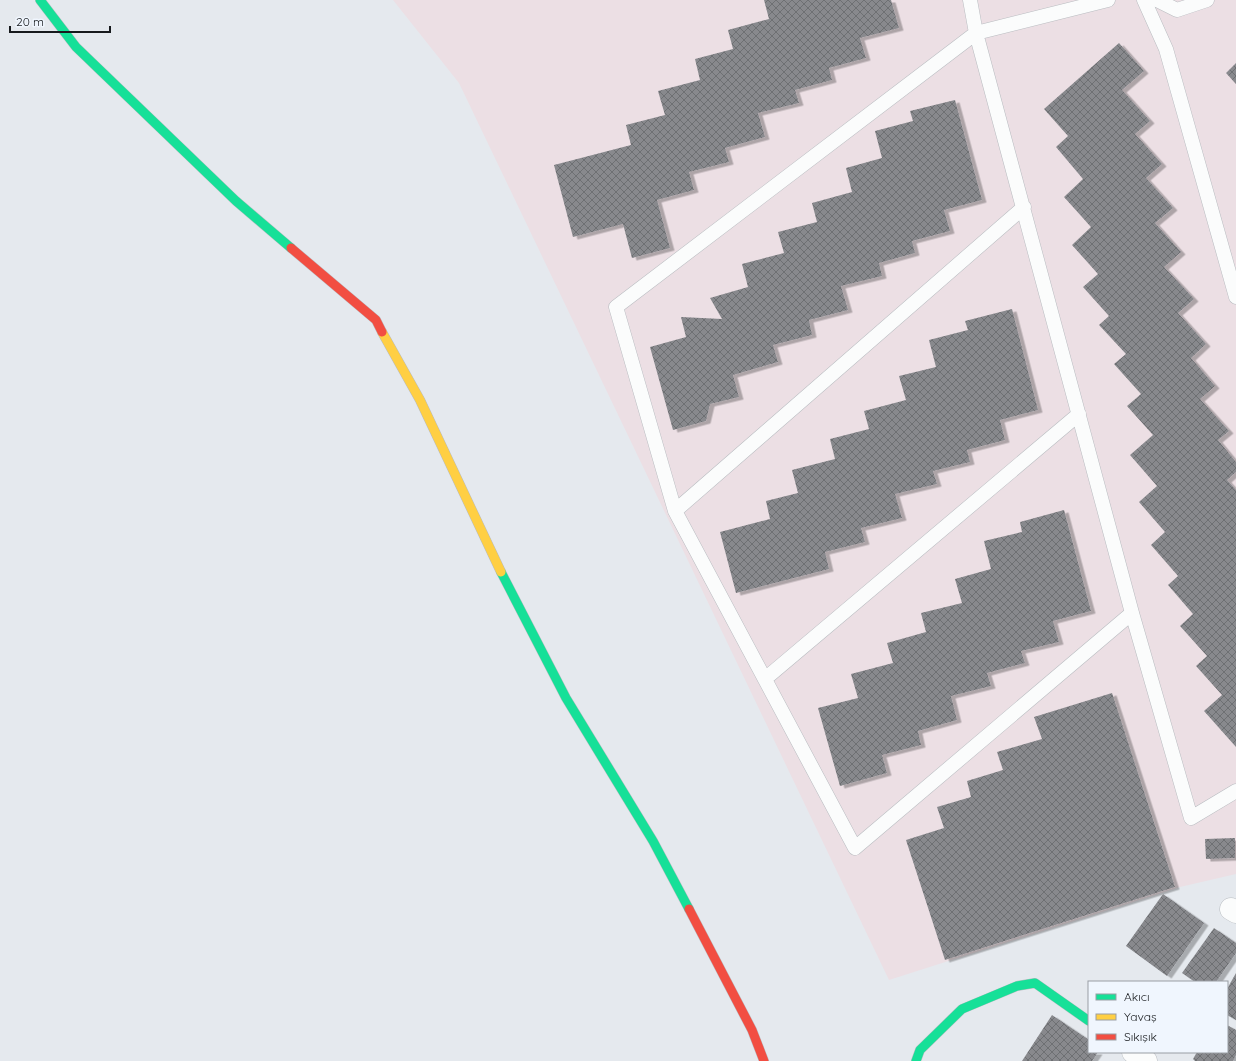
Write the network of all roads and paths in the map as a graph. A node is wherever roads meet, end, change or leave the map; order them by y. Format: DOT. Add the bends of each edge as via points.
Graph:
graph roads {
  1 [pos="40,0"];
  2 [pos="970,0"];
  3 [pos="1108,0"];
  4 [pos="1144,0"];
  5 [pos="1157,0"];
  6 [pos="1207,0"];
  7 [pos="976,32"];
  8 [pos="1024,207"];
  9 [pos="1236,297"];
  10 [pos="1079,414"];
  11 [pos="675,511"];
  12 [pos="1132,614"];
  13 [pos="765,679"];
  14 [pos="1236,791"];
  15 [pos="1088,1020"];
  16 [pos="1134,1053"];
  17 [pos="764,1061"];
  18 [pos="916,1061"];
  19 [pos="1146,1061"];
  1 -- 17 [label="street" via="76,47 236,201 376,320 420,400 516,603 566,698 653,841 752,1030"];
  2 -- 7 [label="lane"];
  3 -- 7 [label="lane"];
  4 -- 9 [label="lane" via="1166,49"];
  5 -- 6 [label="lane" via="1177,10"];
  7 -- 8 [label="lane"];
  7 -- 11 [label="lane" via="616,306"];
  8 -- 10 [label="lane"];
  8 -- 11 [label="lane"];
  10 -- 12 [label="lane"];
  10 -- 13 [label="lane"];
  11 -- 13 [label="lane"];
  12 -- 13 [label="lane" via="855,848"];
  12 -- 14 [label="lane" via="1191,818"];
  15 -- 18 [label="street" via="1035,983 1017,986 962,1008 920,1050"];
  16 -- 19 [label="street"];
}
